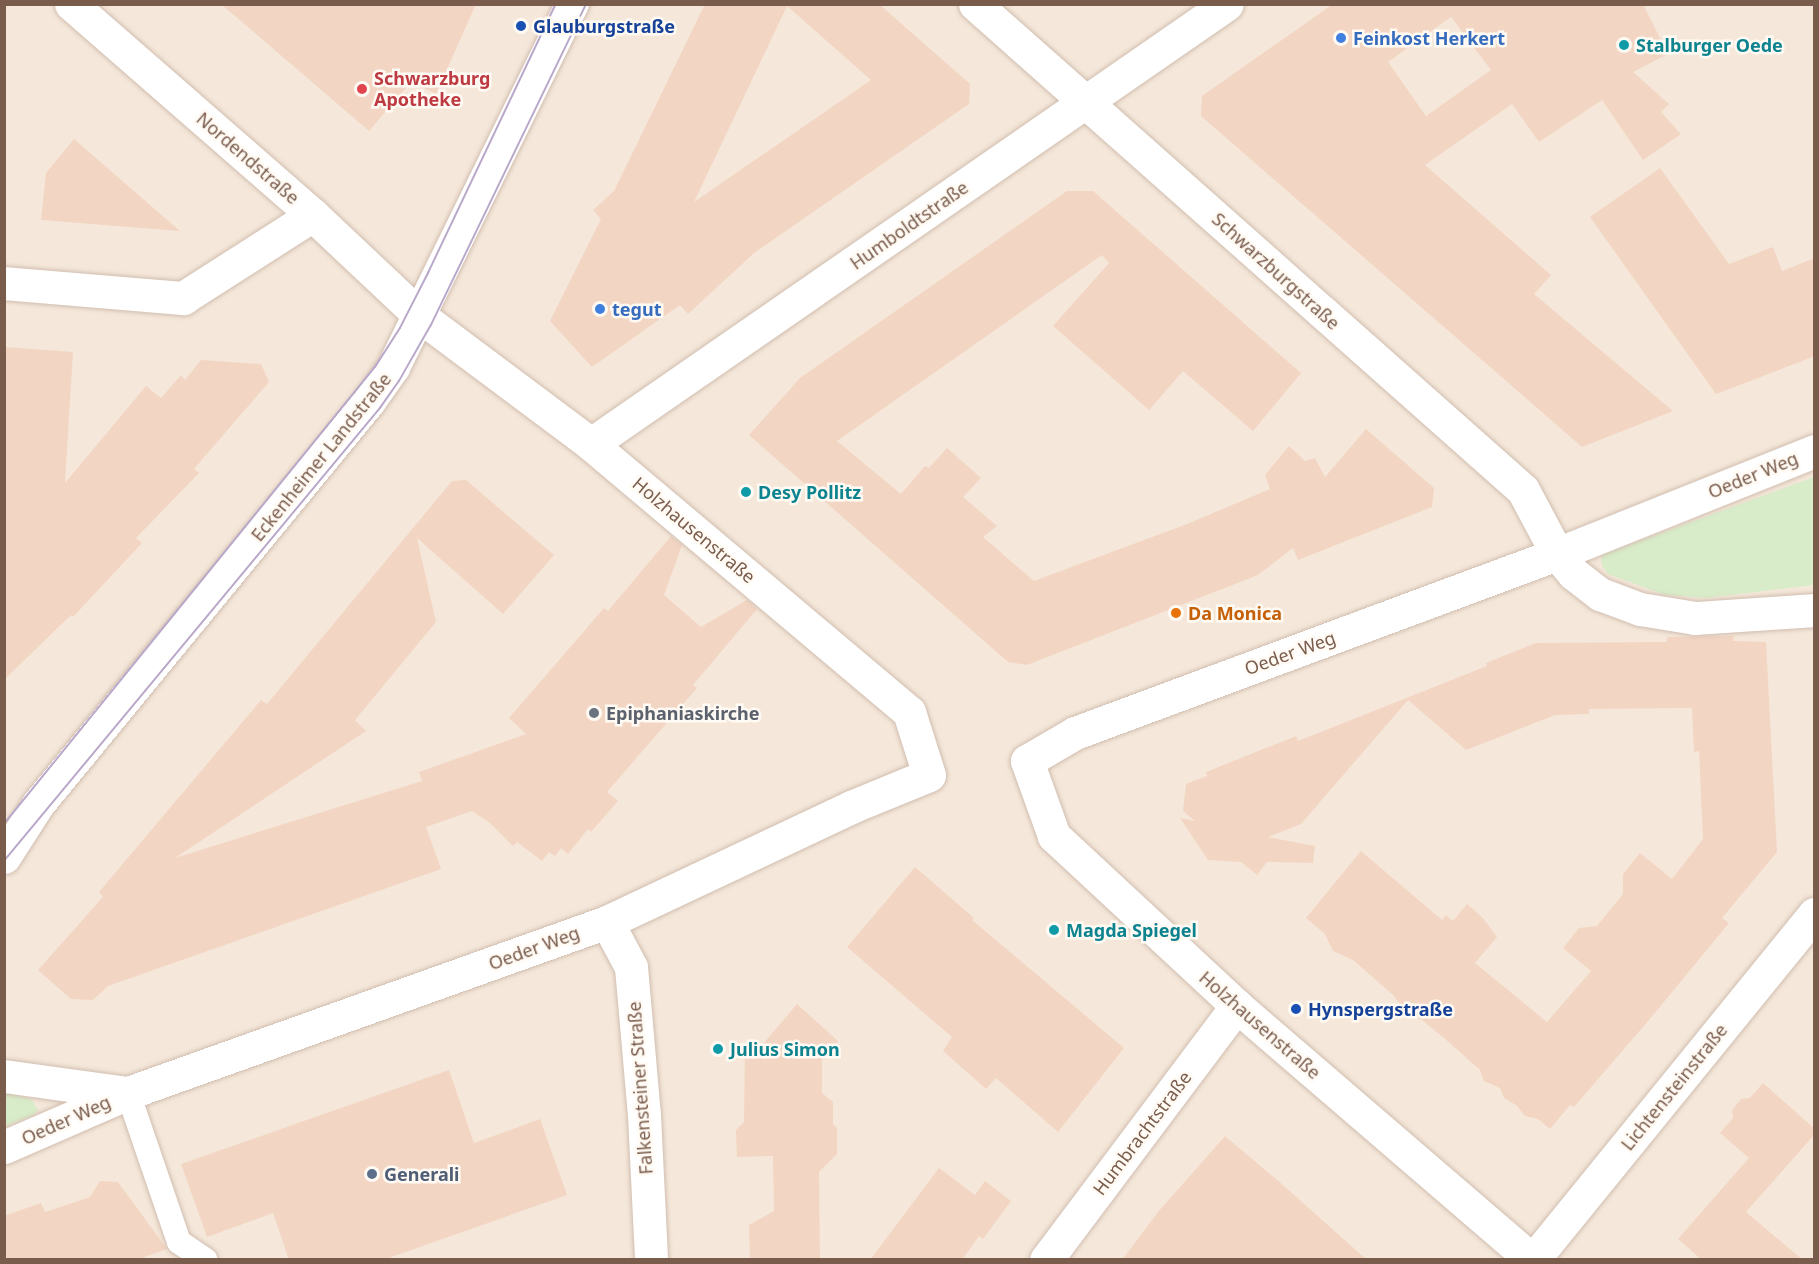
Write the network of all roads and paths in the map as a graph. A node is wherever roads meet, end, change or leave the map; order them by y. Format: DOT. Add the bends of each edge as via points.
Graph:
graph roads {
  1 [pos="71,4"];
  2 [pos="572,4"];
  3 [pos="975,4"];
  4 [pos="1227,4"];
  5 [pos="1087,102"];
  6 [pos="313,215"];
  7 [pos="4,283"];
  8 [pos="420,316"];
  9 [pos="591,444"];
  10 [pos="1815,451"];
  11 [pos="1557,554"];
  12 [pos="1815,610"];
  13 [pos="1027,761"];
  14 [pos="929,775"];
  15 [pos="38,804"];
  16 [pos="4,834"];
  17 [pos="4,857"];
  18 [pos="1815,914"];
  19 [pos="608,922"];
  20 [pos="1237,1006"];
  21 [pos="4,1076"];
  22 [pos="128,1093"];
  23 [pos="4,1147"];
  24 [pos="206,1260"];
  25 [pos="651,1260"];
  26 [pos="1046,1260"];
  27 [pos="1532,1260"];
  1 -- 6 [label="street, Nordendstraße"];
  2 -- 8 [label="street, Eckenheimer Landstraße"];
  3 -- 5 [label="street, Schwarzburgstraße"];
  4 -- 5 [label="street, Humboldtstraße"];
  5 -- 9 [label="street, Humboldtstraße"];
  5 -- 11 [label="street, Schwarzburgstraße" via="1523,490"];
  6 -- 7 [label="street" via="183,298"];
  6 -- 8 [label="street, Nordendstraße"];
  8 -- 9 [label="street, Holzhausenstraße"];
  8 -- 15 [label="street, Eckenheimer Landstraße" via="369,402"];
  9 -- 14 [label="street, Holzhausenstraße" via="909,712"];
  10 -- 11 [label="street, Oeder Weg"];
  11 -- 12 [label="street" via="1574,574 1600,594 1640,609 1695,618"];
  11 -- 13 [label="street, Oeder Weg" via="1075,733"];
  13 -- 20 [label="street, Holzhausenstraße" via="1054,836"];
  14 -- 19 [label="street, Oeder Weg" via="851,807"];
  15 -- 16 [label="street, Eckenheimer Landstraße"];
  15 -- 17 [label="street, Eckenheimer Landstraße"];
  18 -- 27 [label="street, Lichtensteinstraße"];
  19 -- 22 [label="street, Oeder Weg"];
  19 -- 25 [label="street, Falkensteiner Straße" via="631,967"];
  20 -- 26 [label="street, Humbrachtstraße"];
  20 -- 27 [label="street, Holzhausenstraße"];
  21 -- 22 [label="street, Oeder Weg"];
  22 -- 23 [label="street, Oeder Weg"];
  22 -- 24 [label="lane" via="179,1242"];
}
